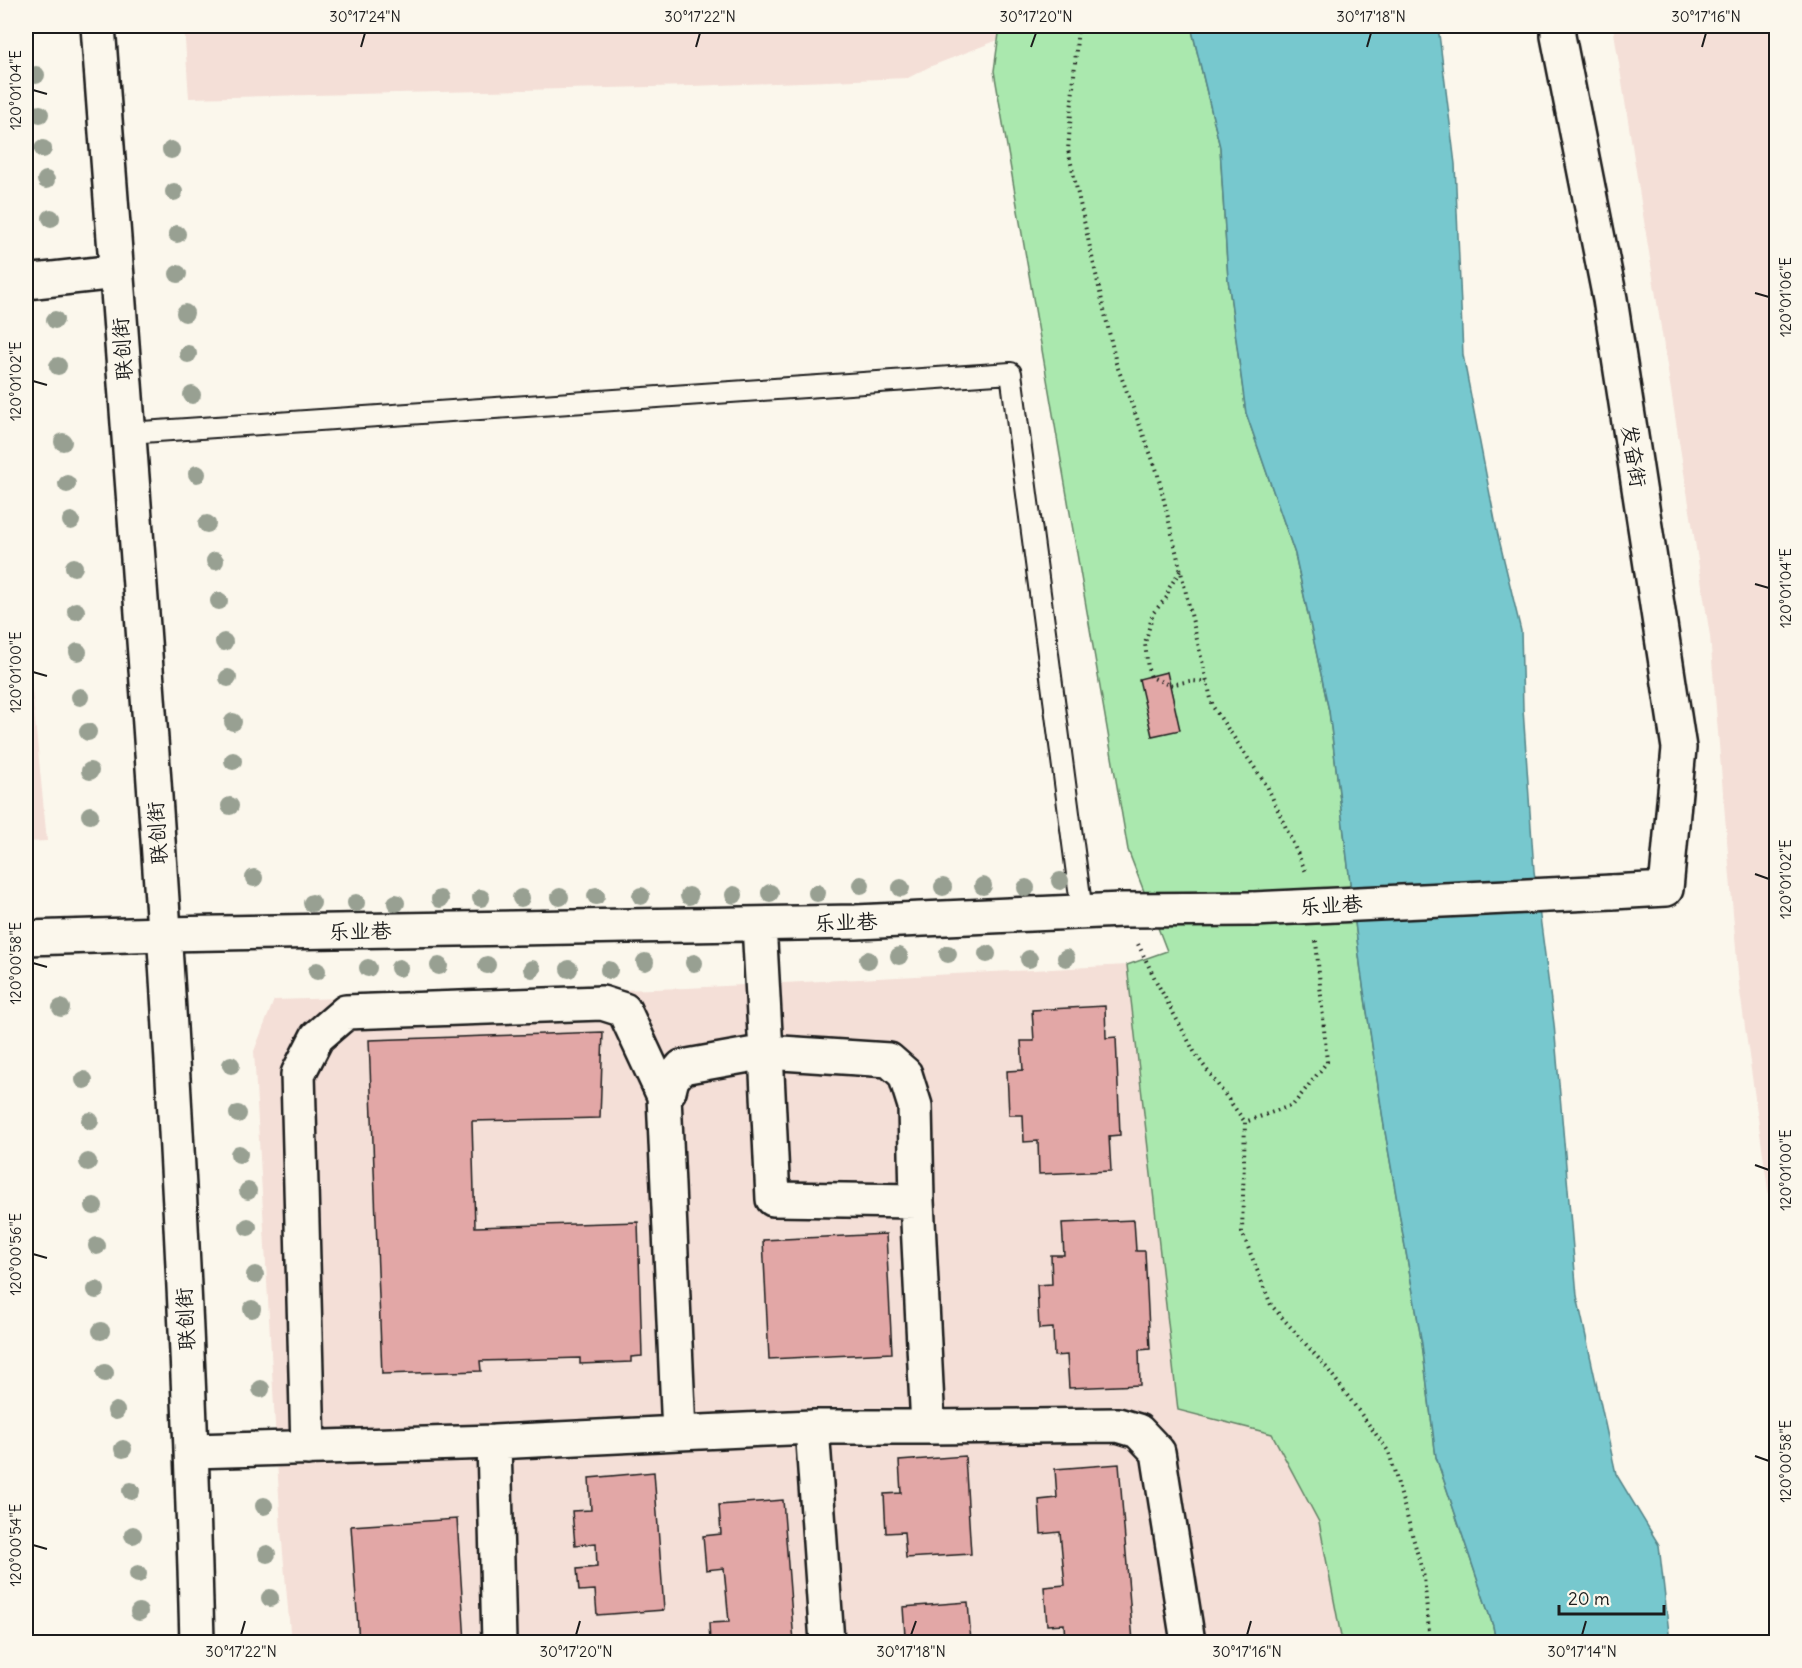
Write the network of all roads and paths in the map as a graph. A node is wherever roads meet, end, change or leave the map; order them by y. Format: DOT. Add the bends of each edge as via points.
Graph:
graph roads {
  1 [pos="98,26"];
  2 [pos="1078,26"];
  3 [pos="1558,26"];
  4 [pos="116,272"];
  5 [pos="26,282"];
  6 [pos="128,433"];
  7 [pos="1181,571"];
  8 [pos="1207,682"];
  9 [pos="1306,872"];
  10 [pos="1666,889"];
  11 [pos="1122,910"];
  12 [pos="1082,912"];
  13 [pos="759,924"];
  14 [pos="1315,931"];
  15 [pos="164,934"];
  16 [pos="26,938"];
  17 [pos="766,1052"];
  18 [pos="664,1096"];
  19 [pos="1245,1122"];
  20 [pos="917,1201"];
  21 [pos="813,1427"];
  22 [pos="928,1427"];
  23 [pos="679,1433"];
  24 [pos="494,1442"];
  25 [pos="308,1448"];
  26 [pos="192,1451"];
  27 [pos="197,1642"];
  28 [pos="500,1642"];
  29 [pos="827,1642"];
  30 [pos="1188,1642"];
  31 [pos="1430,1642"];
  1 -- 4 [label="street, 联创街"];
  2 -- 7 [label="path" via="1068,150 1116,363 1157,471"];
  3 -- 10 [label="street, 发奋街" via="1611,298 1679,748"];
  4 -- 5 [label="street"];
  4 -- 6 [label="street, 联创街"];
  6 -- 12 [label="lane" via="1011,373"];
  6 -- 15 [label="street, 联创街"];
  7 -- 8 [label="path"];
  7 -- 8 [label="path" via="1154,613 1145,643 1148,669 1151,676 1169,685"];
  8 -- 9 [label="path" via="1213,707 1267,786"];
  10 -- 11 [label="street, 乐业巷, bridge" via="1254,909"];
  11 -- 12 [label="street, 乐业巷"];
  11 -- 19 [label="path" via="1196,1055"];
  12 -- 13 [label="street, 乐业巷"];
  13 -- 15 [label="street, 乐业巷"];
  13 -- 17 [label="street"];
  14 -- 19 [label="path" via="1327,1062 1293,1105"];
  15 -- 16 [label="street, 乐业巷"];
  15 -- 26 [label="street, 联创街"];
  17 -- 18 [label="street" via="682,1067"];
  17 -- 20 [label="street" via="889,1060 905,1074 915,1106"];
  17 -- 20 [label="street" via="773,1198"];
  18 -- 23 [label="street"];
  18 -- 25 [label="street" via="624,1010 602,1004 346,1012 317,1037 298,1074"];
  19 -- 31 [label="path" via="1242,1232 1271,1305 1327,1368 1389,1452 1424,1577"];
  20 -- 22 [label="street"];
  21 -- 22 [label="street"];
  21 -- 23 [label="street"];
  21 -- 29 [label="street"];
  22 -- 30 [label="street" via="1118,1425 1138,1431 1158,1452"];
  23 -- 24 [label="street"];
  24 -- 25 [label="street"];
  24 -- 28 [label="street"];
  25 -- 26 [label="street"];
  26 -- 27 [label="street, 联创街"];
}
